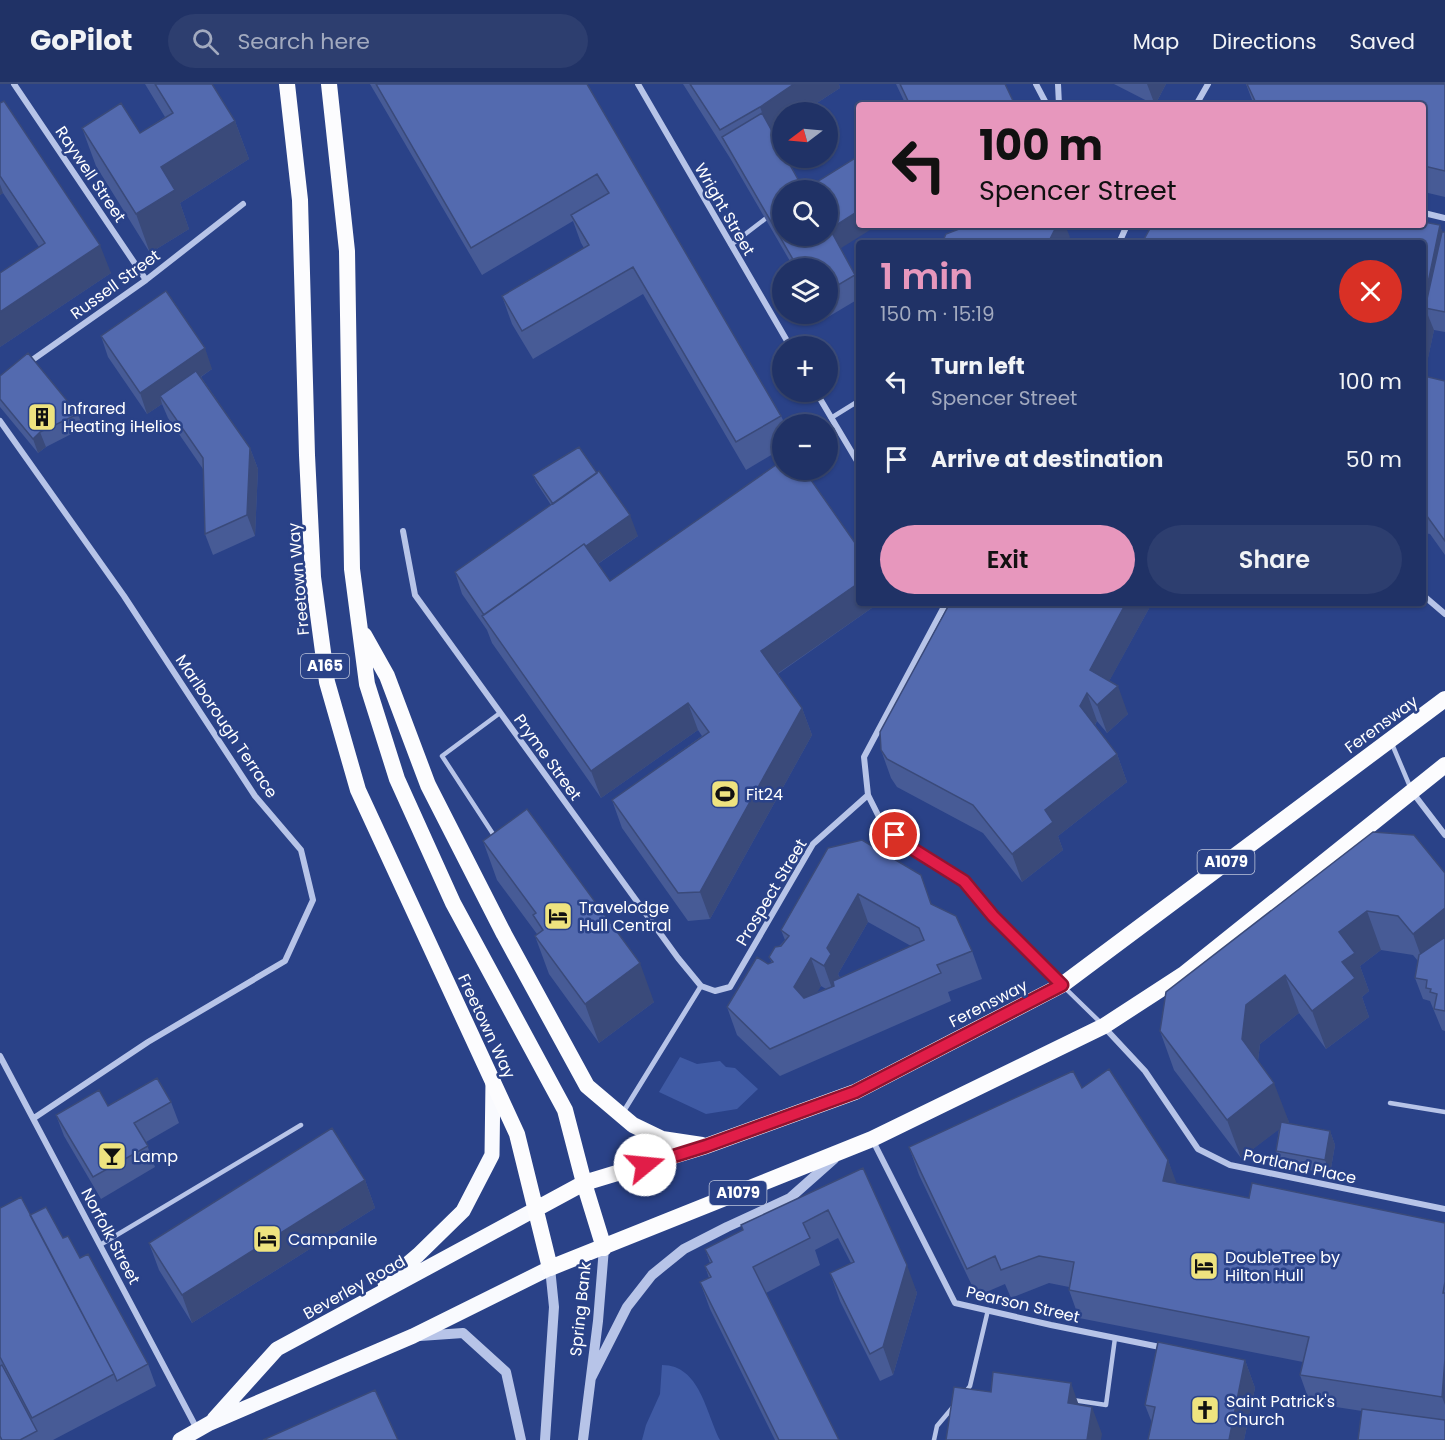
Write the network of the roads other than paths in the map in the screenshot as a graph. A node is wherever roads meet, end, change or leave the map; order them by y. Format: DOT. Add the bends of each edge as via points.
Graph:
graph roads {
  1 [pos="14,84"];
  2 [pos="287,84"];
  3 [pos="329,84"];
  4 [pos="638,84"];
  5 [pos="1036,84"];
  6 [pos="1058,84"];
  7 [pos="1208,84"];
  8 [pos="1045,102"];
  9 [pos="1059,102"];
  10 [pos="1198,102"];
  11 [pos="243,204"];
  12 [pos="1426,213"];
  13 [pos="1445,218"];
  14 [pos="765,219"];
  15 [pos="731,245"];
  16 [pos="146,280"];
  17 [pos="784,336"];
  18 [pos="20,369"];
  19 [pos="856,402"];
  20 [pos="837,414"];
  21 [pos="0,421"];
  22 [pos="838,430"];
  23 [pos="856,459"];
  24 [pos="403,531"];
  25 [pos="1426,598"];
  26 [pos="944,606"];
  27 [pos="1445,614"];
  28 [pos="360,628"];
  29 [pos="1445,699"];
  30 [pos="500,713"];
  31 [pos="1390,739"];
  32 [pos="1445,765"];
  33 [pos="1412,791"];
  34 [pos="868,795"];
  35 [pos="1445,836"];
  36 [pos="497,840"];
  37 [pos="1062,985"];
  38 [pos="701,986"];
  39 [pos="1104,1026"];
  40 [pos="0,1056"];
  41 [pos="493,1081"];
  42 [pos="1390,1103"];
  43 [pos="1445,1112"];
  44 [pos="621,1115"];
  45 [pos="34,1118"];
  46 [pos="300,1125"];
  47 [pos="872,1139"];
  48 [pos="706,1146"];
  49 [pos="843,1150"];
  50 [pos="584,1183"];
  51 [pos="536,1209"];
  52 [pos="1445,1209"];
  53 [pos="100,1245"];
  54 [pos="604,1248"];
  55 [pos="550,1268"];
  56 [pos="363,1303"];
  57 [pos="988,1310"];
  58 [pos="413,1336"];
  59 [pos="1115,1338"];
  60 [pos="1160,1347"];
  61 [pos="591,1378"];
  62 [pos="1062,1398"];
  63 [pos="203,1426"];
  64 [pos="180,1440"];
  65 [pos="521,1440"];
  66 [pos="545,1440"];
  67 [pos="583,1440"];
  68 [pos="934,1440"];
  1 -- 16 [label="street, Raywell Street"];
  2 -- 41 [label="highway, Freetown Way / A165" via="300,200 313,577 327,682 358,790"];
  3 -- 28 [label="highway, Freetown Way / A165" via="347,251 352,569"];
  4 -- 15 [label="street, Wright Street"];
  5 -- 8 [label="street"];
  6 -- 9 [label="street"];
  7 -- 10 [label="street"];
  11 -- 16 [label="street, Russell Street"];
  12 -- 13 [label="street"];
  14 -- 15 [label="lane"];
  15 -- 17 [label="street, Wright Street"];
  16 -- 18 [label="street, Russell Street"];
  19 -- 20 [label="lane"];
  21 -- 45 [label="street, Marlborough Terrace" via="124,596 255,796 302,850 313,900 285,961 148,1042"];
  22 -- 23 [label="street"];
  24 -- 30 [label="street, Pryme Street" via="415,595"];
  25 -- 27 [label="street"];
  26 -- 34 [label="street" via="864,757"];
  28 -- 44 [label="highway" via="387,676 428,785 510,944 587,1086"];
  28 -- 50 [label="highway, Freetown Way / A165" via="367,684 397,779 453,903 565,1110"];
  29 -- 31 [label="highway, Ferensway / A1079"];
  30 -- 36 [label="lane" via="442,756"];
  30 -- 38 [label="street, Pryme Street"];
  31 -- 33 [label="lane"];
  31 -- 37 [label="highway, Ferensway / A1079"];
  32 -- 33 [label="highway, A1079"];
  33 -- 35 [label="street"];
  33 -- 39 [label="highway, A1079" via="1184,974"];
  34 -- 37 [label="street" via="882,824 908,846 964,881"];
  34 -- 38 [label="street, Prospect Street" via="813,844 730,987 715,991"];
  37 -- 39 [label="lane"];
  37 -- 48 [label="highway, Ferensway / A1079" via="855,1092"];
  38 -- 44 [label="street"];
  39 -- 47 [label="highway, A1079"];
  39 -- 52 [label="street, Portland Place" via="1145,1071 1198,1149 1230,1165"];
  40 -- 45 [label="street, Norfolk Street"];
  41 -- 51 [label="highway, Freetown Way / A165" via="517,1134"];
  41 -- 56 [label="main road" via="492,1155 463,1212"];
  42 -- 43 [label="lane"];
  44 -- 48 [label="highway" via="662,1139"];
  45 -- 53 [label="street, Norfolk Street"];
  46 -- 53 [label="lane"];
  47 -- 49 [label="highway, A1079"];
  47 -- 57 [label="street, Pearson Street" via="955,1302"];
  48 -- 50 [label="highway, Ferensway / A1079"];
  49 -- 54 [label="highway, A1079"];
  49 -- 61 [label="street" via="790,1198 684,1249 652,1275 627,1307"];
  50 -- 51 [label="highway, Ferensway"];
  50 -- 54 [label="highway, Spring Bank"];
  51 -- 55 [label="highway, Spring Bank"];
  51 -- 56 [label="main road, Beverley Road"];
  53 -- 63 [label="street, Norfolk Street"];
  54 -- 55 [label="highway"];
  54 -- 61 [label="street, Spring Bank"];
  55 -- 58 [label="main road, Beverley Road"];
  55 -- 66 [label="street, Spring Bank" via="554,1307"];
  56 -- 63 [label="main road, Beverley Road" via="277,1349"];
  57 -- 59 [label="street, Pearson Street"];
  57 -- 68 [label="lane" via="970,1386 937,1426"];
  58 -- 63 [label="main road, Beverley Road"];
  58 -- 65 [label="street" via="463,1333 506,1372"];
  59 -- 60 [label="street, Pearson Street"];
  59 -- 62 [label="lane" via="1106,1405"];
  61 -- 67 [label="street, Spring Bank"];
  63 -- 64 [label="main road, Beverley Road"];
}
